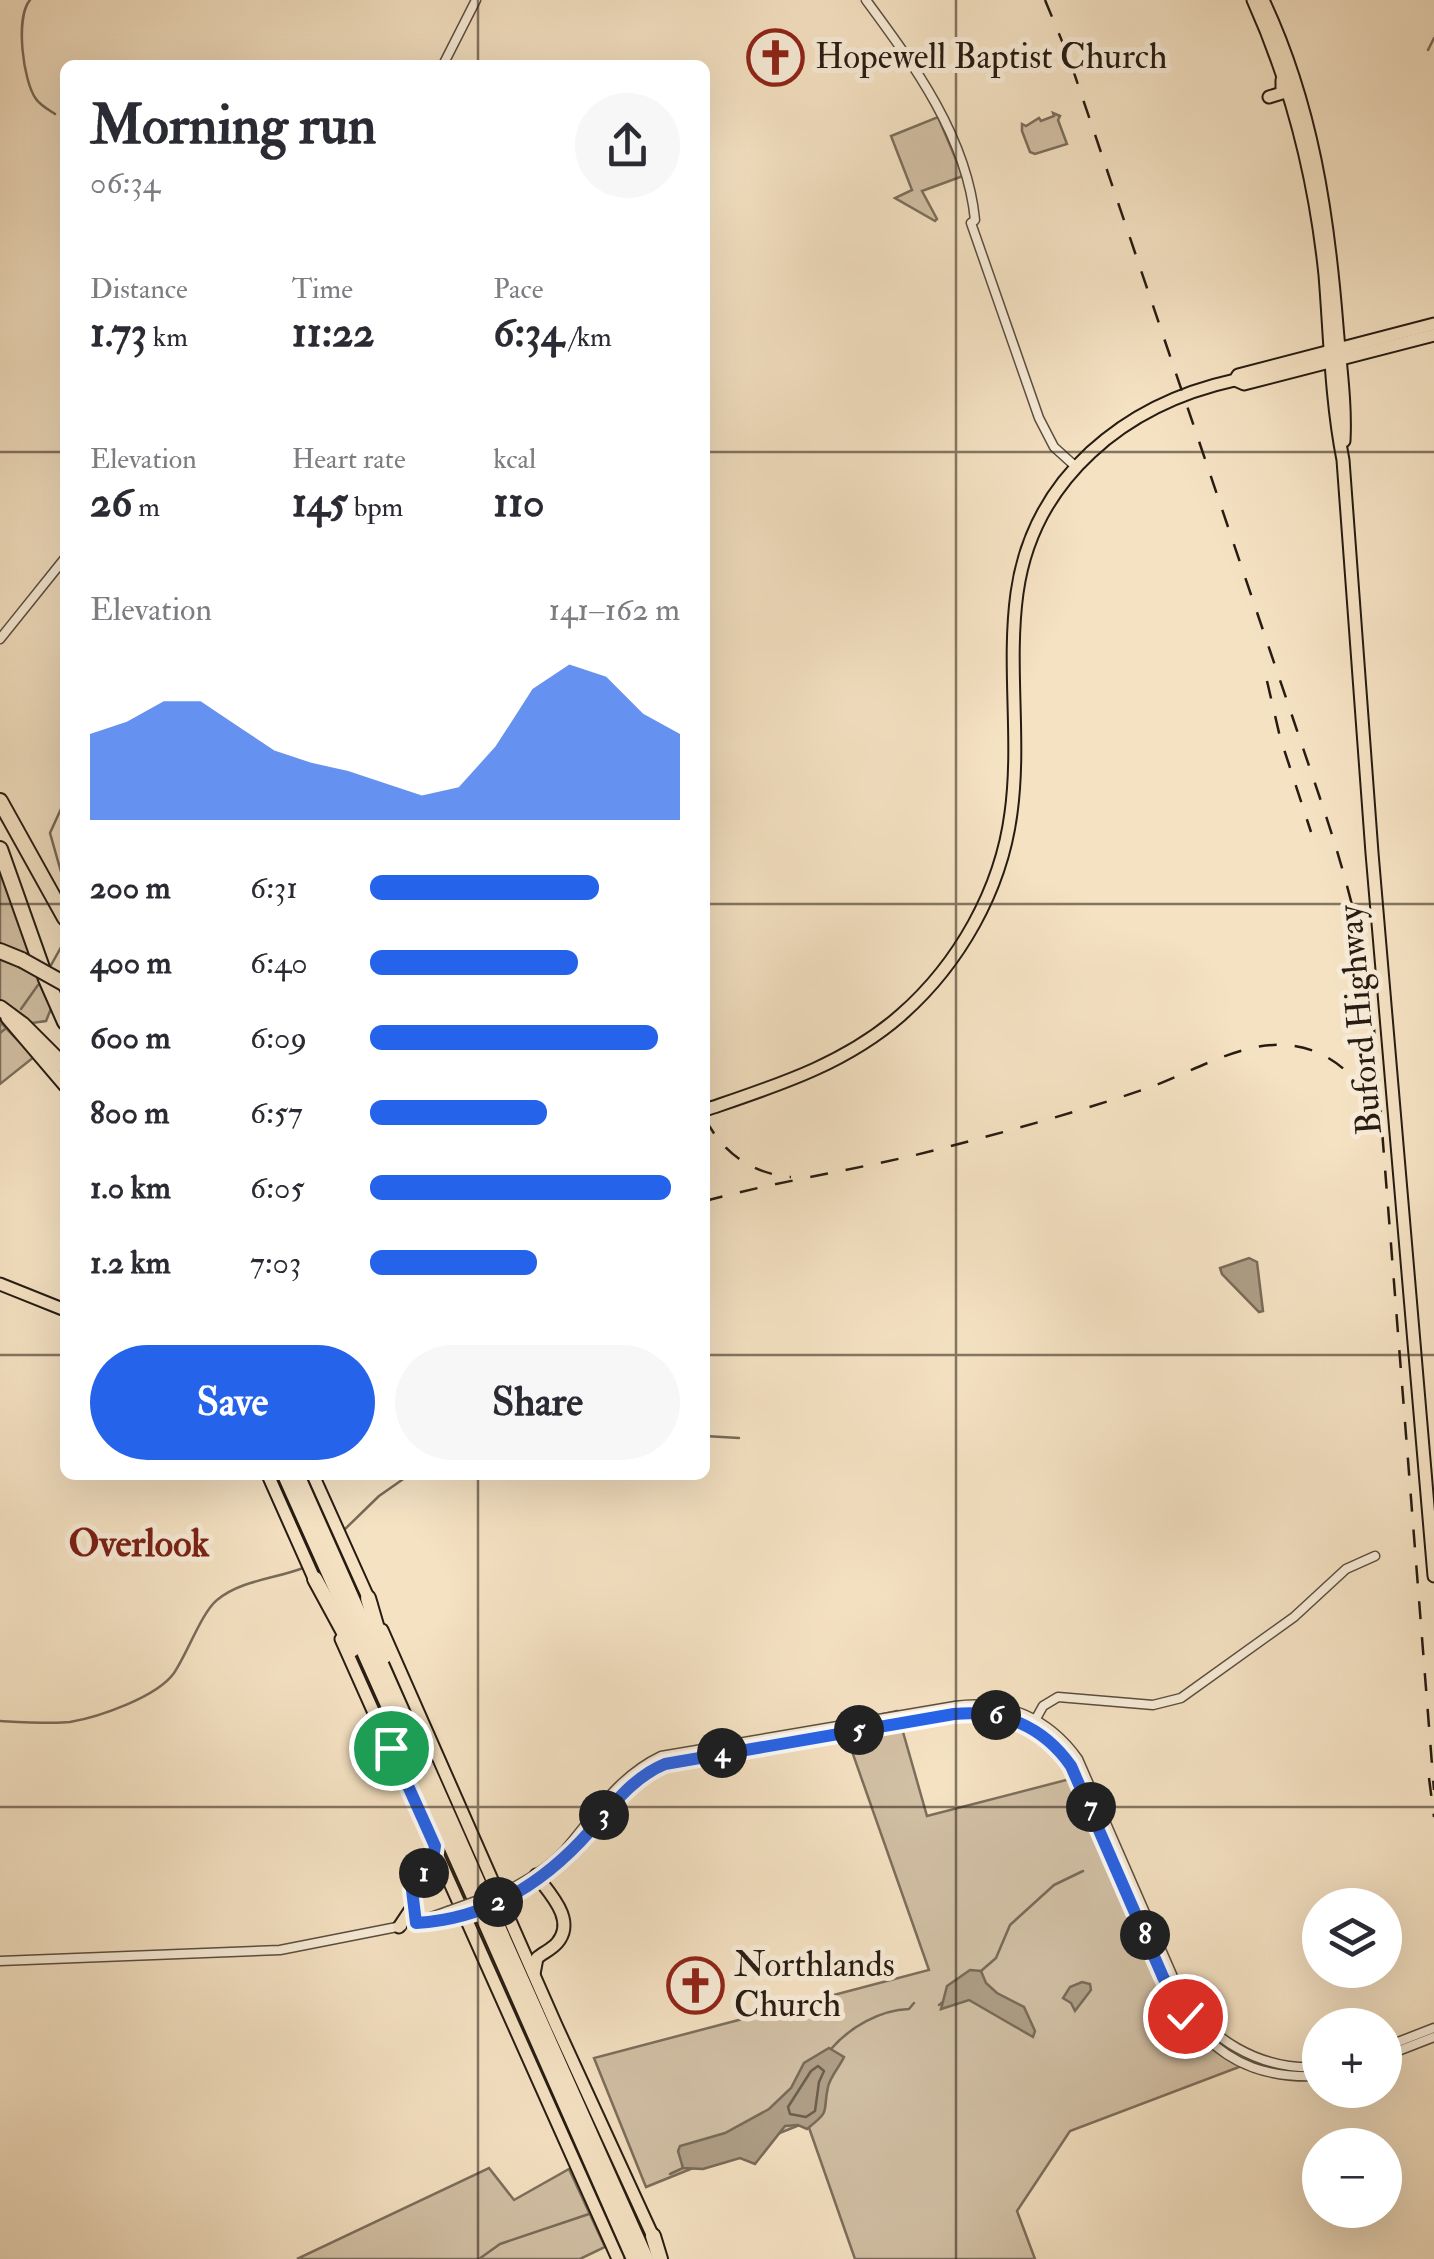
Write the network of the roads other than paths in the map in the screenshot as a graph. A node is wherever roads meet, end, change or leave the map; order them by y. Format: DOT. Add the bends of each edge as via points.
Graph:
graph roads {
  1 [pos="476,0"];
  2 [pos="866,0"];
  3 [pos="1253,0"];
  4 [pos="1263,0"];
  5 [pos="445,60"];
  6 [pos="1280,66"];
  7 [pos="1297,115"];
  8 [pos="1434,324"];
  9 [pos="1338,328"];
  10 [pos="1434,335"];
  11 [pos="1416,339"];
  12 [pos="1434,343"];
  13 [pos="1359,344"];
  14 [pos="1336,355"];
  15 [pos="1306,368"];
  16 [pos="1234,380"];
  17 [pos="1334,387"];
  18 [pos="1343,460"];
  19 [pos="1075,466"];
  20 [pos="60,564"];
  21 [pos="0,639"];
  22 [pos="0,801"];
  23 [pos="0,849"];
  24 [pos="60,909"];
  25 [pos="0,952"];
  26 [pos="60,981"];
  27 [pos="0,1010"];
  28 [pos="60,1011"];
  29 [pos="60,1062"];
  30 [pos="60,1080"];
  31 [pos="710,1108"];
  32 [pos="0,1284"];
  33 [pos="60,1308"];
  34 [pos="270,1480"];
  35 [pos="287,1480"];
  36 [pos="299,1480"];
  37 [pos="315,1480"];
  38 [pos="1375,1556"];
  39 [pos="1434,1576"];
  40 [pos="315,1579"];
  41 [pos="368,1598"];
  42 [pos="402,1709"];
  43 [pos="1033,1723"];
  44 [pos="399,1732"];
  45 [pos="621,1782"];
  46 [pos="628,1790"];
  47 [pos="572,1840"];
  48 [pos="435,1846"];
  49 [pos="551,1871"];
  50 [pos="427,1872"];
  51 [pos="448,1874"];
  52 [pos="531,1887"];
  53 [pos="480,1897"];
  54 [pos="413,1906"];
  55 [pos="416,1923"];
  56 [pos="399,1927"];
  57 [pos="522,1947"];
  58 [pos="545,1952"];
  59 [pos="0,1961"];
  60 [pos="534,1974"];
  61 [pos="1434,2028"];
  62 [pos="1434,2038"];
  63 [pos="1402,2040"];
  64 [pos="1402,2050"];
  65 [pos="1302,2066"];
  66 [pos="1302,2076"];
  67 [pos="654,2236"];
  68 [pos="618,2259"];
  69 [pos="634,2259"];
  70 [pos="646,2259"];
  71 [pos="662,2259"];
  1 -- 5 [label="street"];
  2 -- 19 [label="street" via="958,150 971,191 971,223 1038,418 1054,447"];
  3 -- 6 [label="main road, Buford Highway"];
  4 -- 9 [label="main road, Buford Highway" via="1318,163"];
  6 -- 7 [label="main road, Buford Highway"];
  6 -- 7 [label="main road" via="1284,92 1272,99"];
  7 -- 14 [label="main road, Buford Highway"];
  8 -- 13 [label="main road"];
  9 -- 13 [label="main road"];
  9 -- 14 [label="main road, Buford Highway"];
  10 -- 11 [label="main road"];
  11 -- 12 [label="main road"];
  11 -- 14 [label="main road"];
  13 -- 14 [label="main road"];
  14 -- 15 [label="main road"];
  14 -- 16 [label="main road"];
  14 -- 17 [label="main road, Buford Highway"];
  14 -- 18 [label="main road, Buford Highway"];
  15 -- 16 [label="main road" via="1244,384"];
  15 -- 17 [label="main road"];
  16 -- 19 [label="main road" via="1146,411"];
  17 -- 18 [label="main road, Buford Highway"];
  18 -- 39 [label="main road, Buford Highway"];
  19 -- 31 [label="main road" via="1042,513 1022,564 1011,816 994,879 968,934 926,991 874,1038 813,1072"];
  20 -- 21 [label="street"];
  22 -- 24 [label="highway"];
  23 -- 28 [label="highway"];
  25 -- 26 [label="highway, bridge"];
  27 -- 29 [label="highway"];
  27 -- 30 [label="main road"];
  32 -- 33 [label="main road"];
  34 -- 40 [label="main road"];
  35 -- 44 [label="highway"];
  36 -- 42 [label="highway"];
  37 -- 41 [label="main road"];
  38 -- 43 [label="street" via="1346,1569 1294,1617 1181,1698 1148,1705 1062,1696 1046,1702"];
  40 -- 44 [label="highway"];
  40 -- 48 [label="main road"];
  41 -- 42 [label="highway"];
  41 -- 57 [label="main road"];
  42 -- 53 [label="highway"];
  43 -- 45 [label="street" via="994,1705 963,1704 669,1753"];
  43 -- 46 [label="street" via="954,1714 678,1761 652,1770"];
  43 -- 65 [label="street" via="1063,1740 1084,1768 1194,2012 1250,2055"];
  43 -- 66 [label="street" via="1077,1776 1167,1986 1190,2022 1251,2066"];
  44 -- 53 [label="highway"];
  45 -- 46 [label="street"];
  45 -- 47 [label="street"];
  46 -- 49 [label="street"];
  47 -- 52 [label="street"];
  47 -- 52 [label="street"];
  48 -- 50 [label="main road"];
  48 -- 51 [label="main road"];
  49 -- 52 [label="main road"];
  50 -- 51 [label="main road"];
  50 -- 54 [label="main road" via="414,1886"];
  51 -- 68 [label="main road"];
  52 -- 55 [label="street, bridge"];
  52 -- 58 [label="main road" via="562,1913 558,1942"];
  53 -- 69 [label="highway"];
  53 -- 70 [label="highway"];
  54 -- 55 [label="main road"];
  54 -- 56 [label="main road"];
  55 -- 56 [label="street"];
  56 -- 59 [label="street" via="280,1950"];
  57 -- 58 [label="main road"];
  57 -- 60 [label="main road"];
  58 -- 60 [label="main road"];
  60 -- 67 [label="main road"];
  61 -- 63 [label="street"];
  62 -- 64 [label="street"];
  67 -- 71 [label="highway"];
}
